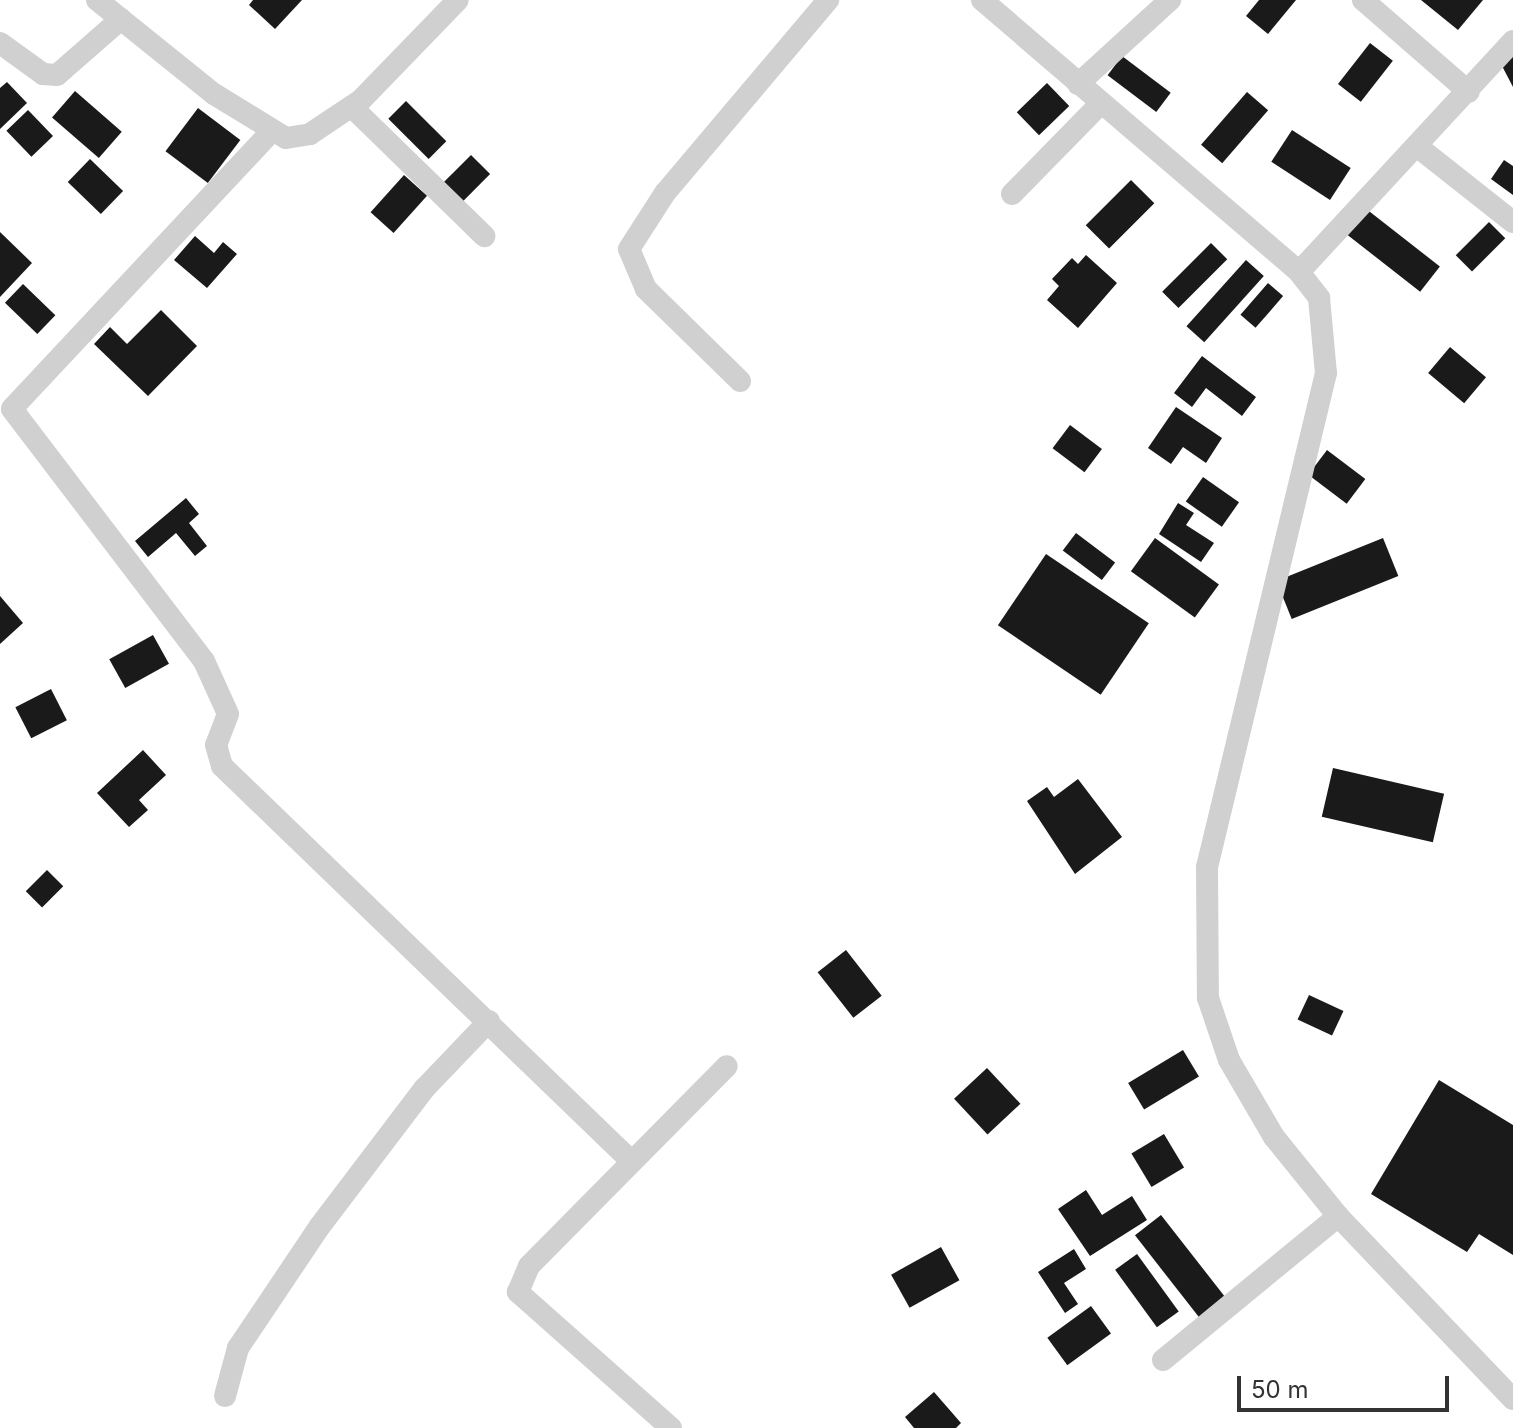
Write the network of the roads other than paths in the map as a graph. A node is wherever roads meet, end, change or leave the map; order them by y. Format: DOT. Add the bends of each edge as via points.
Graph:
graph roads {
  1 [pos="458,0"];
  2 [pos="828,0"];
  3 [pos="982,0"];
  4 [pos="1170,0"];
  5 [pos="1363,0"];
  6 [pos="108,6"];
  7 [pos="1513,41"];
  8 [pos="0,43"];
  9 [pos="1078,84"];
  10 [pos="1469,92"];
  11 [pos="1100,104"];
  12 [pos="352,107"];
  13 [pos="269,134"];
  14 [pos="1418,147"];
  15 [pos="1012,194"];
  16 [pos="1513,222"];
  17 [pos="484,236"];
  18 [pos="1299,272"];
  19 [pos="740,381"];
  20 [pos="4,408"];
  21 [pos="489,1021"];
  22 [pos="727,1066"];
  23 [pos="629,1159"];
  24 [pos="1338,1216"];
  25 [pos="1163,1360"];
  26 [pos="225,1396"];
  27 [pos="1513,1399"];
  28 [pos="671,1428"];
  1 -- 12 [label="street"];
  2 -- 19 [label="street" via="665,193 629,249 646,289"];
  3 -- 9 [label="street"];
  4 -- 9 [label="street"];
  5 -- 10 [label="street"];
  6 -- 8 [label="street" via="57,75 43,74"];
  6 -- 13 [label="street"];
  7 -- 10 [label="street"];
  9 -- 11 [label="street"];
  10 -- 14 [label="street"];
  11 -- 15 [label="street"];
  11 -- 18 [label="street"];
  12 -- 13 [label="street" via="310,134"];
  12 -- 17 [label="street"];
  13 -- 20 [label="street"];
  14 -- 16 [label="street"];
  14 -- 18 [label="street"];
  18 -- 24 [label="street" via="1324,315 1326,373 1207,867 1208,998 1250,1100"];
  20 -- 21 [label="street" via="204,661 228,714 216,745 222,766 383,929"];
  21 -- 23 [label="street"];
  21 -- 26 [label="street" via="424,1089 320,1226 238,1348"];
  22 -- 23 [label="street"];
  23 -- 28 [label="street" via="529,1266 518,1292"];
  24 -- 25 [label="street"];
  24 -- 27 [label="street"];
}
